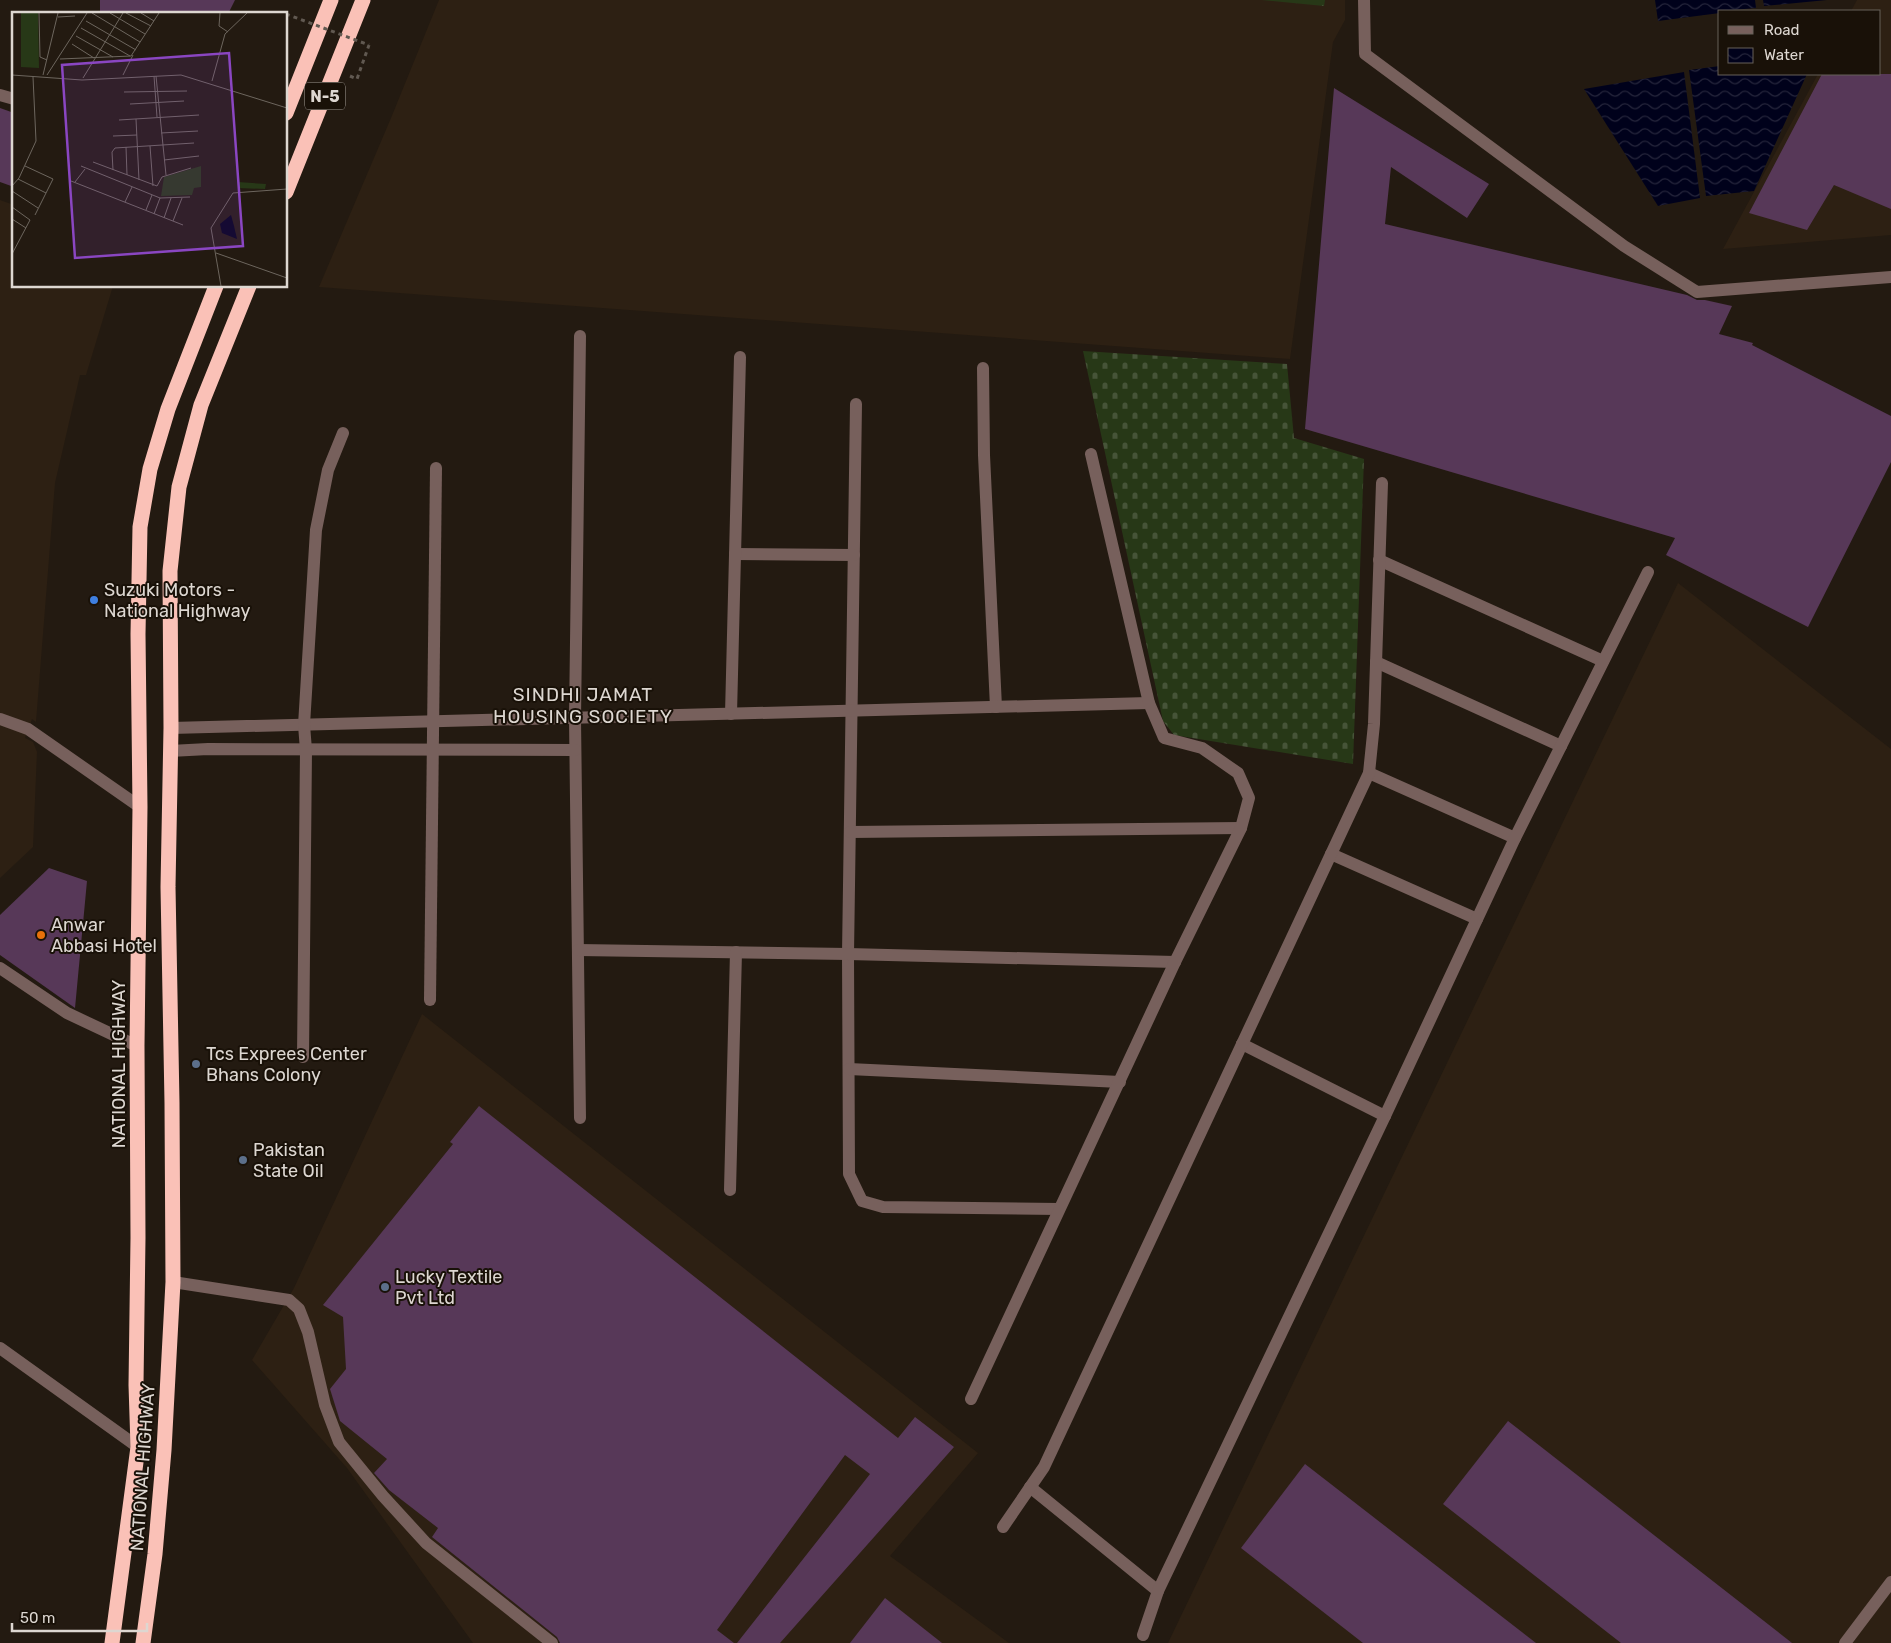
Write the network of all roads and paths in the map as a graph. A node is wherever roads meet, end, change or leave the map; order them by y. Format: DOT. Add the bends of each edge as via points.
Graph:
graph roads {
  1 [pos="331,0"];
  2 [pos="363,0"];
  3 [pos="1364,0"];
  4 [pos="288,15"];
  5 [pos="357,79"];
  6 [pos="0,94"];
  7 [pos="12,98"];
  8 [pos="288,108"];
  9 [pos="288,187"];
  10 [pos="1891,277"];
  11 [pos="215,288"];
  12 [pos="247,288"];
  13 [pos="580,336"];
  14 [pos="740,358"];
  15 [pos="982,368"];
  16 [pos="856,404"];
  17 [pos="343,433"];
  18 [pos="1091,454"];
  19 [pos="436,468"];
  20 [pos="1382,482"];
  21 [pos="735,554"];
  22 [pos="854,555"];
  23 [pos="1379,560"];
  24 [pos="1648,572"];
  25 [pos="1603,661"];
  26 [pos="1376,662"];
  27 [pos="1149,703"];
  28 [pos="996,707"];
  29 [pos="852,711"];
  30 [pos="731,714"];
  31 [pos="0,718"];
  32 [pos="575,719"];
  33 [pos="432,722"];
  34 [pos="304,725"];
  35 [pos="170,728"];
  36 [pos="1561,746"];
  37 [pos="170,750"];
  38 [pos="306,750"];
  39 [pos="432,750"];
  40 [pos="575,750"];
  41 [pos="1369,773"];
  42 [pos="140,807"];
  43 [pos="1241,828"];
  44 [pos="850,832"];
  45 [pos="1515,838"];
  46 [pos="1331,854"];
  47 [pos="1477,919"];
  48 [pos="578,950"];
  49 [pos="736,952"];
  50 [pos="848,954"];
  51 [pos="1175,962"];
  52 [pos="0,968"];
  53 [pos="430,1000"];
  54 [pos="1242,1044"];
  55 [pos="137,1046"];
  56 [pos="303,1057"];
  57 [pos="849,1069"];
  58 [pos="1120,1082"];
  59 [pos="1385,1116"];
  60 [pos="580,1118"];
  61 [pos="730,1190"];
  62 [pos="1059,1209"];
  63 [pos="173,1282"];
  64 [pos="0,1348"];
  65 [pos="971,1399"];
  66 [pos="138,1447"];
  67 [pos="1030,1487"];
  68 [pos="1003,1527"];
  69 [pos="1891,1582"];
  70 [pos="1158,1591"];
  71 [pos="1143,1635"];
  72 [pos="112,1643"];
  73 [pos="143,1643"];
  74 [pos="552,1643"];
  75 [pos="1845,1643"];
  1 -- 8 [label="highway, N-5"];
  2 -- 9 [label="highway, N-5"];
  3 -- 10 [label="street" via="1365,54 1624,246 1697,292"];
  4 -- 5 [label="path, bridge" via="369,45"];
  6 -- 7 [label="street"];
  11 -- 42 [label="highway, NATIONAL HIGHWAY" via="168,409 150,469 140,527"];
  12 -- 35 [label="highway, NATIONAL HIGHWAY" via="201,405 179,487 170,571"];
  13 -- 32 [label="street"];
  14 -- 21 [label="street"];
  15 -- 28 [label="street"];
  16 -- 22 [label="street"];
  17 -- 34 [label="street" via="328,470 316,530"];
  18 -- 27 [label="street"];
  19 -- 33 [label="street"];
  20 -- 23 [label="street"];
  21 -- 22 [label="street"];
  21 -- 30 [label="street"];
  22 -- 29 [label="street"];
  23 -- 25 [label="street"];
  23 -- 26 [label="street"];
  24 -- 25 [label="street"];
  25 -- 36 [label="street"];
  26 -- 36 [label="street"];
  26 -- 41 [label="street"];
  27 -- 28 [label="street"];
  27 -- 43 [label="street" via="1164,738 1202,748 1238,772 1249,798"];
  28 -- 29 [label="street"];
  29 -- 30 [label="street"];
  29 -- 44 [label="street"];
  30 -- 32 [label="street"];
  31 -- 42 [label="street" via="28,729"];
  32 -- 33 [label="street"];
  32 -- 40 [label="street"];
  33 -- 34 [label="street"];
  33 -- 39 [label="street"];
  34 -- 35 [label="street"];
  34 -- 38 [label="street"];
  35 -- 37 [label="highway, NATIONAL HIGHWAY"];
  36 -- 45 [label="street"];
  37 -- 38 [label="street"];
  37 -- 63 [label="highway, NATIONAL HIGHWAY" via="168,887"];
  38 -- 39 [label="street"];
  38 -- 56 [label="street"];
  39 -- 40 [label="street"];
  39 -- 53 [label="street"];
  40 -- 48 [label="street"];
  41 -- 45 [label="street"];
  41 -- 46 [label="street"];
  42 -- 55 [label="highway, NATIONAL HIGHWAY"];
  43 -- 44 [label="street"];
  43 -- 51 [label="street"];
  44 -- 50 [label="street"];
  45 -- 47 [label="street"];
  46 -- 47 [label="street"];
  46 -- 54 [label="street"];
  47 -- 59 [label="street"];
  48 -- 49 [label="street"];
  48 -- 60 [label="street"];
  49 -- 50 [label="street"];
  49 -- 61 [label="street"];
  50 -- 51 [label="street"];
  50 -- 57 [label="street"];
  51 -- 58 [label="street"];
  52 -- 55 [label="street" via="67,1013"];
  54 -- 59 [label="street"];
  54 -- 67 [label="street" via="1044,1467"];
  55 -- 66 [label="highway, NATIONAL HIGHWAY"];
  57 -- 58 [label="street"];
  57 -- 62 [label="street" via="849,1174 862,1201 883,1207"];
  58 -- 62 [label="street"];
  59 -- 70 [label="street"];
  62 -- 65 [label="street"];
  63 -- 73 [label="highway, NATIONAL HIGHWAY" via="156,1554"];
  63 -- 74 [label="street" via="289,1300 299,1309 308,1332 325,1405 339,1442 426,1542"];
  64 -- 66 [label="street"];
  66 -- 72 [label="highway, NATIONAL HIGHWAY"];
  67 -- 68 [label="street"];
  67 -- 70 [label="street"];
  69 -- 75 [label="street"];
  70 -- 71 [label="street"];
}
